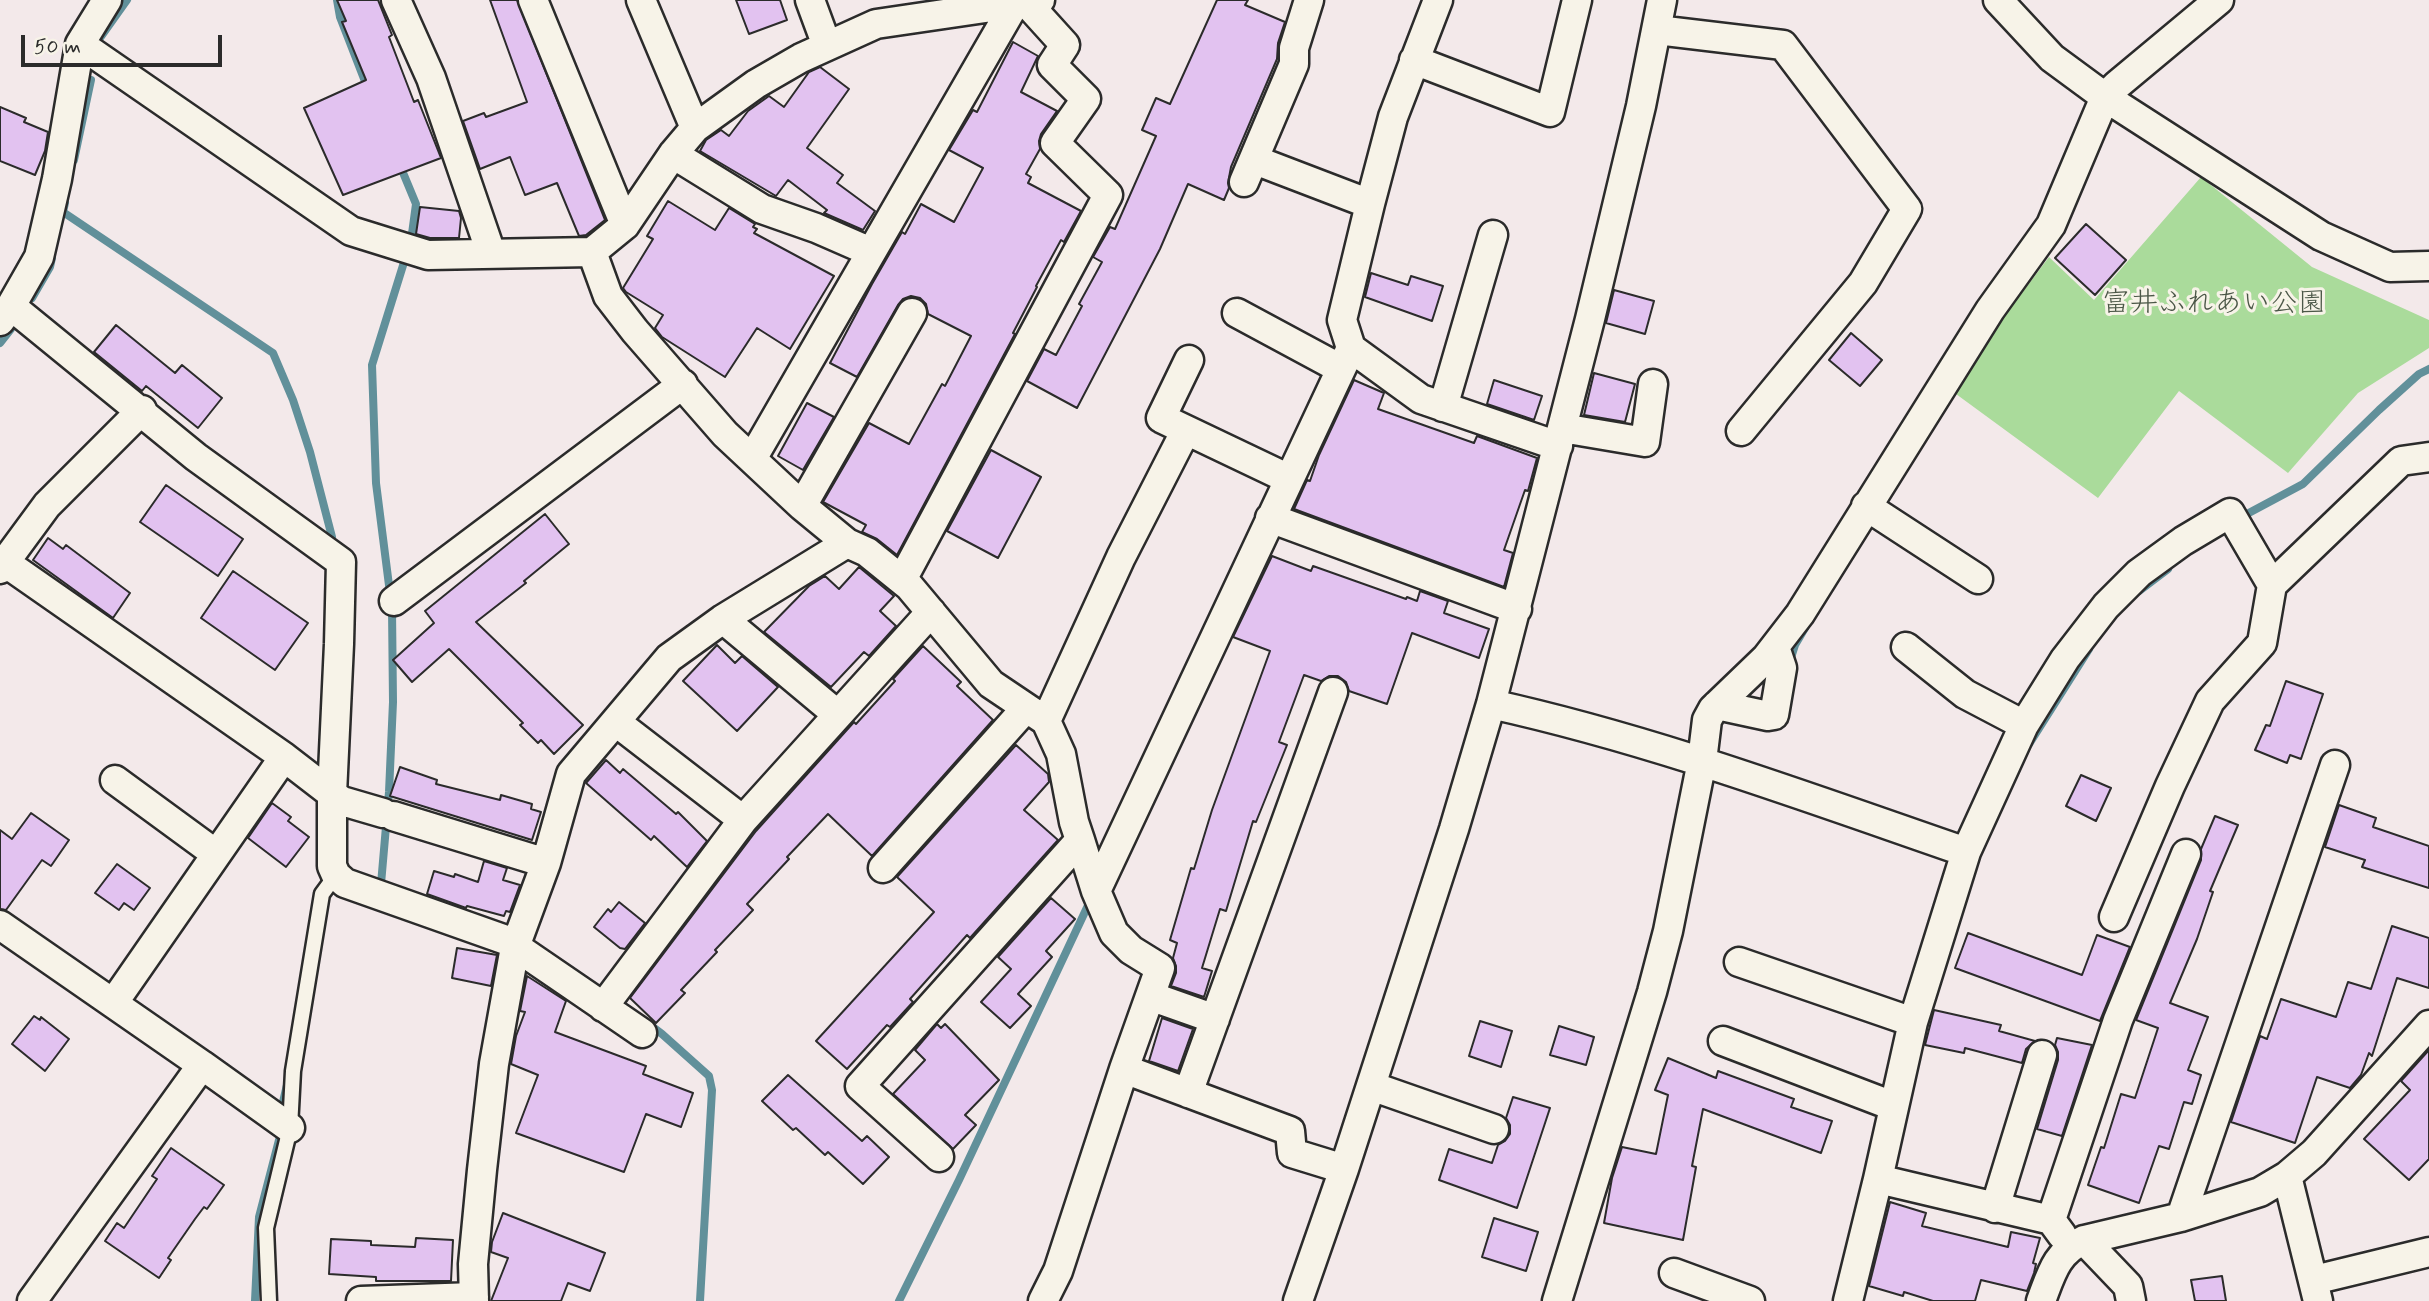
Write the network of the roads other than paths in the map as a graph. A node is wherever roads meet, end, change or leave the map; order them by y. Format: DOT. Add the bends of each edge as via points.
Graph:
graph roads {
  1 [pos="107,0"];
  2 [pos="396,0"];
  3 [pos="533,0"];
  4 [pos="641,0"];
  5 [pos="810,0"];
  6 [pos="1310,0"];
  7 [pos="1438,0"];
  8 [pos="1577,0"];
  9 [pos="1662,0"];
  10 [pos="1998,0"];
  11 [pos="2219,0"];
  12 [pos="1024,2"];
  13 [pos="904,10"];
  14 [pos="1665,31"];
  15 [pos="80,44"];
  16 [pos="827,46"];
  17 [pos="1414,60"];
  18 [pos="2112,101"];
  19 [pos="695,128"];
  20 [pos="673,154"];
  21 [pos="1370,204"];
  22 [pos="625,225"];
  23 [pos="1493,235"];
  24 [pos="592,252"];
  25 [pos="871,252"];
  26 [pos="491,253"];
  27 [pos="2429,266"];
  28 [pos="6,313"];
  29 [pos="912,313"];
  30 [pos="1237,313"];
  31 [pos="1346,358"];
  32 [pos="1189,360"];
  33 [pos="683,384"];
  34 [pos="1653,384"];
  35 [pos="1443,407"];
  36 [pos="142,410"];
  37 [pos="1186,430"];
  38 [pos="1741,430"];
  39 [pos="1569,434"];
  40 [pos="2429,457"];
  41 [pos="752,459"];
  42 [pos="1289,480"];
  43 [pos="802,506"];
  44 [pos="1875,511"];
  45 [pos="1270,519"];
  46 [pos="847,544"];
  47 [pos="2,563"];
  48 [pos="1978,579"];
  49 [pos="902,580"];
  50 [pos="2272,585"];
  51 [pos="394,601"];
  52 [pos="1517,609"];
  53 [pos="931,612"];
  54 [pos="723,619"];
  55 [pos="1775,646"];
  56 [pos="1906,647"];
  57 [pos="1333,692"];
  58 [pos="1498,705"];
  59 [pos="1712,711"];
  60 [pos="1036,714"];
  61 [pos="838,715"];
  62 [pos="617,722"];
  63 [pos="2024,725"];
  64 [pos="284,757"];
  65 [pos="1693,759"];
  66 [pos="2334,765"];
  67 [pos="115,780"];
  68 [pos="332,794"];
  69 [pos="743,820"];
  70 [pos="1080,840"];
  71 [pos="1966,852"];
  72 [pos="216,854"];
  73 [pos="2186,854"];
  74 [pos="546,863"];
  75 [pos="883,868"];
  76 [pos="337,875"];
  77 [pos="1096,891"];
  78 [pos="2114,917"];
  79 [pos="0,925"];
  80 [pos="515,947"];
  81 [pos="1739,961"];
  82 [pos="1150,996"];
  83 [pos="114,1002"];
  84 [pos="604,1007"];
  85 [pos="1215,1019"];
  86 [pos="1913,1022"];
  87 [pos="2429,1026"];
  88 [pos="642,1033"];
  89 [pos="1723,1041"];
  90 [pos="2042,1055"];
  91 [pos="202,1065"];
  92 [pos="1124,1069"];
  93 [pos="1377,1089"];
  94 [pos="1188,1093"];
  95 [pos="1893,1105"];
  96 [pos="290,1128"];
  97 [pos="1494,1129"];
  98 [pos="939,1157"];
  99 [pos="1344,1170"];
  100 [pos="2287,1176"];
  101 [pos="1885,1181"];
  102 [pos="1995,1208"];
  103 [pos="2180,1217"];
  104 [pos="2051,1220"];
  105 [pos="2077,1243"];
  106 [pos="2429,1252"];
  107 [pos="1674,1273"];
  108 [pos="2316,1290"];
  109 [pos="474,1299"];
  110 [pos="32,1301"];
  111 [pos="269,1301"];
  112 [pos="361,1301"];
  113 [pos="1042,1301"];
  114 [pos="1298,1301"];
  115 [pos="1556,1301"];
  116 [pos="1750,1301"];
  117 [pos="1848,1301"];
  118 [pos="2041,1301"];
  119 [pos="2131,1301"];
  1 -- 15 [label="street"];
  2 -- 26 [label="street" via="431,78"];
  3 -- 22 [label="street"];
  4 -- 19 [label="street"];
  5 -- 16 [label="street"];
  6 -- 21 [label="street" via="1293,64 1249,171"];
  7 -- 17 [label="street"];
  8 -- 17 [label="street" via="1550,112"];
  9 -- 14 [label="street"];
  10 -- 18 [label="street" via="2052,58"];
  11 -- 18 [label="street" via="2116,85"];
  12 -- 13 [label="street"];
  12 -- 25 [label="street"];
  12 -- 49 [label="street" via="1065,45 1052,65 1086,99 1055,144 1108,195"];
  13 -- 16 [label="street"];
  14 -- 38 [label="street" via="1783,46 1907,209 1863,284"];
  14 -- 39 [label="street" via="1638,119"];
  15 -- 26 [label="street" via="351,231 428,254"];
  15 -- 28 [label="street" via="39,257"];
  16 -- 19 [label="street" via="756,84"];
  17 -- 21 [label="street" via="1392,117"];
  18 -- 27 [label="street" via="2321,236 2390,267"];
  18 -- 44 [label="street" via="2051,225 1990,310"];
  19 -- 20 [label="street"];
  20 -- 22 [label="street"];
  20 -- 25 [label="street" via="762,209"];
  21 -- 31 [label="street" via="1342,320"];
  22 -- 24 [label="street"];
  23 -- 35 [label="street"];
  24 -- 26 [label="street"];
  24 -- 33 [label="street" via="608,296"];
  25 -- 41 [label="street"];
  28 -- 36 [label="street"];
  29 -- 43 [label="street"];
  30 -- 31 [label="street"];
  31 -- 35 [label="street"];
  31 -- 42 [label="street"];
  32 -- 37 [label="street" via="1161,418"];
  33 -- 41 [label="street"];
  33 -- 51 [label="street"];
  34 -- 39 [label="street" via="1645,442"];
  35 -- 39 [label="street"];
  36 -- 47 [label="street" via="47,505"];
  36 -- 68 [label="street" via="196,457 341,562"];
  37 -- 42 [label="street"];
  37 -- 60 [label="street"];
  39 -- 52 [label="street"];
  40 -- 50 [label="street" via="2401,461"];
  41 -- 43 [label="street"];
  42 -- 45 [label="street"];
  43 -- 46 [label="street"];
  44 -- 48 [label="street"];
  44 -- 55 [label="street"];
  45 -- 52 [label="street"];
  45 -- 77 [label="street"];
  46 -- 49 [label="street" via="867,552"];
  46 -- 54 [label="street"];
  47 -- 64 [label="street"];
  49 -- 53 [label="street"];
  50 -- 63 [label="street" via="2230,513 2139,573 2106,606 2065,659"];
  50 -- 78 [label="street" via="2262,643 2210,701"];
  52 -- 58 [label="street"];
  53 -- 60 [label="street" via="991,684"];
  53 -- 61 [label="street"];
  54 -- 61 [label="street"];
  54 -- 62 [label="street" via="669,658"];
  55 -- 59 [label="street"];
  55 -- 59 [label="street" via="1782,668 1773,715"];
  56 -- 63 [label="street" via="1965,694"];
  57 -- 85 [label="street"];
  58 -- 65 [label="street" via="1581,724"];
  58 -- 93 [label="street" via="1454,829"];
  59 -- 65 [label="street"];
  60 -- 70 [label="street" via="1061,754"];
  60 -- 75 [label="street"];
  61 -- 69 [label="street"];
  62 -- 69 [label="street"];
  62 -- 74 [label="street" via="571,774"];
  63 -- 71 [label="street"];
  64 -- 68 [label="street"];
  64 -- 72 [label="street"];
  65 -- 71 [label="street"];
  65 -- 115 [label="street" via="1659,967"];
  66 -- 103 [label="street"];
  67 -- 72 [label="street"];
  68 -- 74 [label="street" via="342,801"];
  68 -- 76 [label="street" via="332,866"];
  69 -- 84 [label="street"];
  70 -- 77 [label="street"];
  70 -- 98 [label="street" via="860,1086"];
  71 -- 86 [label="street"];
  72 -- 83 [label="street"];
  73 -- 104 [label="street" via="2118,1020"];
  74 -- 80 [label="street"];
  76 -- 80 [label="street" via="345,883"];
  76 -- 96 [label="lane" via="322,894 293,1071"];
  77 -- 82 [label="street" via="1114,933 1160,968"];
  79 -- 83 [label="street"];
  80 -- 84 [label="street"];
  80 -- 109 [label="street" via="488,1117 473,1265"];
  81 -- 86 [label="street"];
  82 -- 85 [label="street"];
  82 -- 92 [label="street"];
  83 -- 91 [label="street"];
  84 -- 88 [label="street"];
  85 -- 94 [label="street"];
  86 -- 95 [label="street"];
  87 -- 100 [label="street" via="2314,1153"];
  89 -- 95 [label="street"];
  90 -- 102 [label="street"];
  91 -- 96 [label="street"];
  91 -- 110 [label="street"];
  92 -- 94 [label="street"];
  92 -- 113 [label="street" via="1058,1271"];
  93 -- 97 [label="street"];
  93 -- 99 [label="street"];
  94 -- 99 [label="street" via="1290,1131 1292,1153"];
  95 -- 101 [label="street"];
  96 -- 111 [label="lane" via="266,1228"];
  99 -- 114 [label="street"];
  100 -- 103 [label="street" via="2260,1192"];
  100 -- 108 [label="street"];
  101 -- 102 [label="street"];
  101 -- 117 [label="street"];
  102 -- 104 [label="street"];
  103 -- 105 [label="street"];
  104 -- 105 [label="street"];
  105 -- 118 [label="street" via="2057,1260"];
  105 -- 119 [label="street" via="2128,1286"];
  106 -- 108 [label="street"];
  107 -- 116 [label="street"];
  109 -- 112 [label="street"];
}
